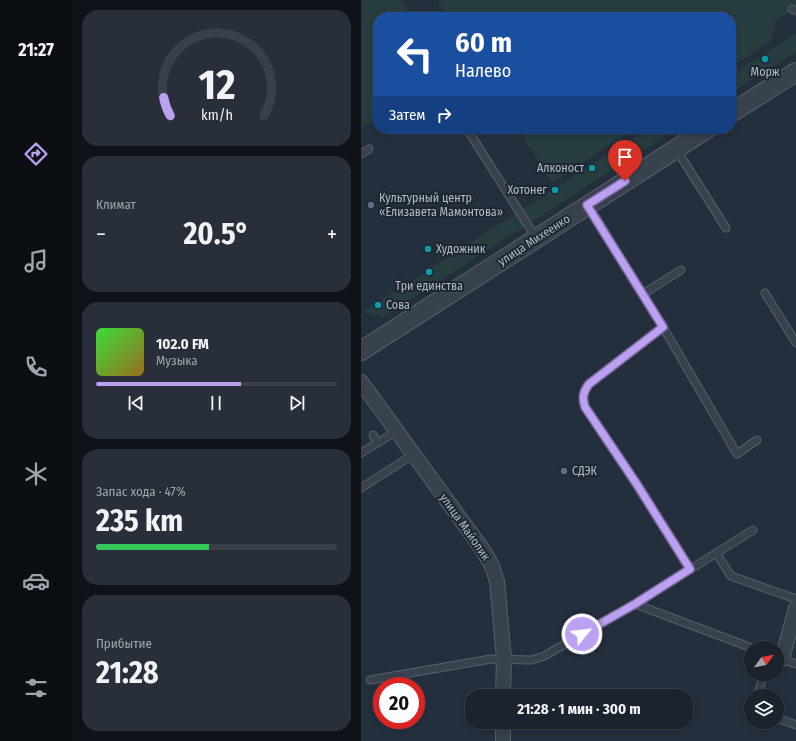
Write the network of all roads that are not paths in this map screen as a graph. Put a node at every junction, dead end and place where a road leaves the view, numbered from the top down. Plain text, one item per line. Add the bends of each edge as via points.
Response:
1 (796, 72) edge
2 (736, 110) edge
3 (470, 134) edge
4 (699, 134) edge
5 (676, 148) junction
6 (369, 149) dead end
7 (361, 154) edge
8 (587, 205) junction
9 (726, 228) dead end
10 (536, 238) junction
11 (681, 270) dead end
12 (765, 293) dead end
13 (643, 294) junction
14 (663, 327) junction
15 (796, 343) edge
16 (361, 351) edge
17 (361, 382) edge
18 (397, 431) junction
19 (373, 435) dead end
20 (757, 440) dead end
21 (378, 443) junction
22 (361, 453) edge
23 (414, 454) junction
24 (361, 488) edge
25 (753, 530) dead end
26 (716, 553) junction
27 (690, 569) junction
28 (796, 599) edge
29 (635, 604) junction
30 (796, 608) edge
31 (784, 643) edge
32 (744, 645) edge
33 (504, 659) junction
34 (784, 660) edge
35 (796, 664) edge
36 (370, 680) dead end
37 (503, 689) edge
38 (784, 721) edge
39 (796, 725) edge
40 (503, 729) edge
41 (503, 741) edge

1 - 2 street
3 - 10 lane
4 - 5 street, улица Михеенко
5 - 8 street, улица Михеенко
5 - 9 lane
6 - 7 lane
8 - 10 street, улица Михеенко
8 - 13 lane
10 - 16 street, улица Михеенко
11 - 13 lane
12 - 15 lane
13 - 14 lane
14 - 20 lane via 737,454
14 - 27 lane via 589,384 584,391 583,399 585,407
17 - 18 street, улица Майолик
18 - 21 lane
18 - 23 street, улица Майолик
19 - 21 lane
21 - 22 lane
23 - 24 lane
23 - 33 street, улица Майолик via 492,566 497,581
25 - 26 lane
26 - 27 lane
26 - 28 lane via 731,576
27 - 29 lane
29 - 32 lane
29 - 33 lane via 544,656 532,660
30 - 31 street
33 - 36 lane via 491,659
33 - 37 street, улица Майолик
34 - 35 lane
38 - 39 lane
40 - 41 street

